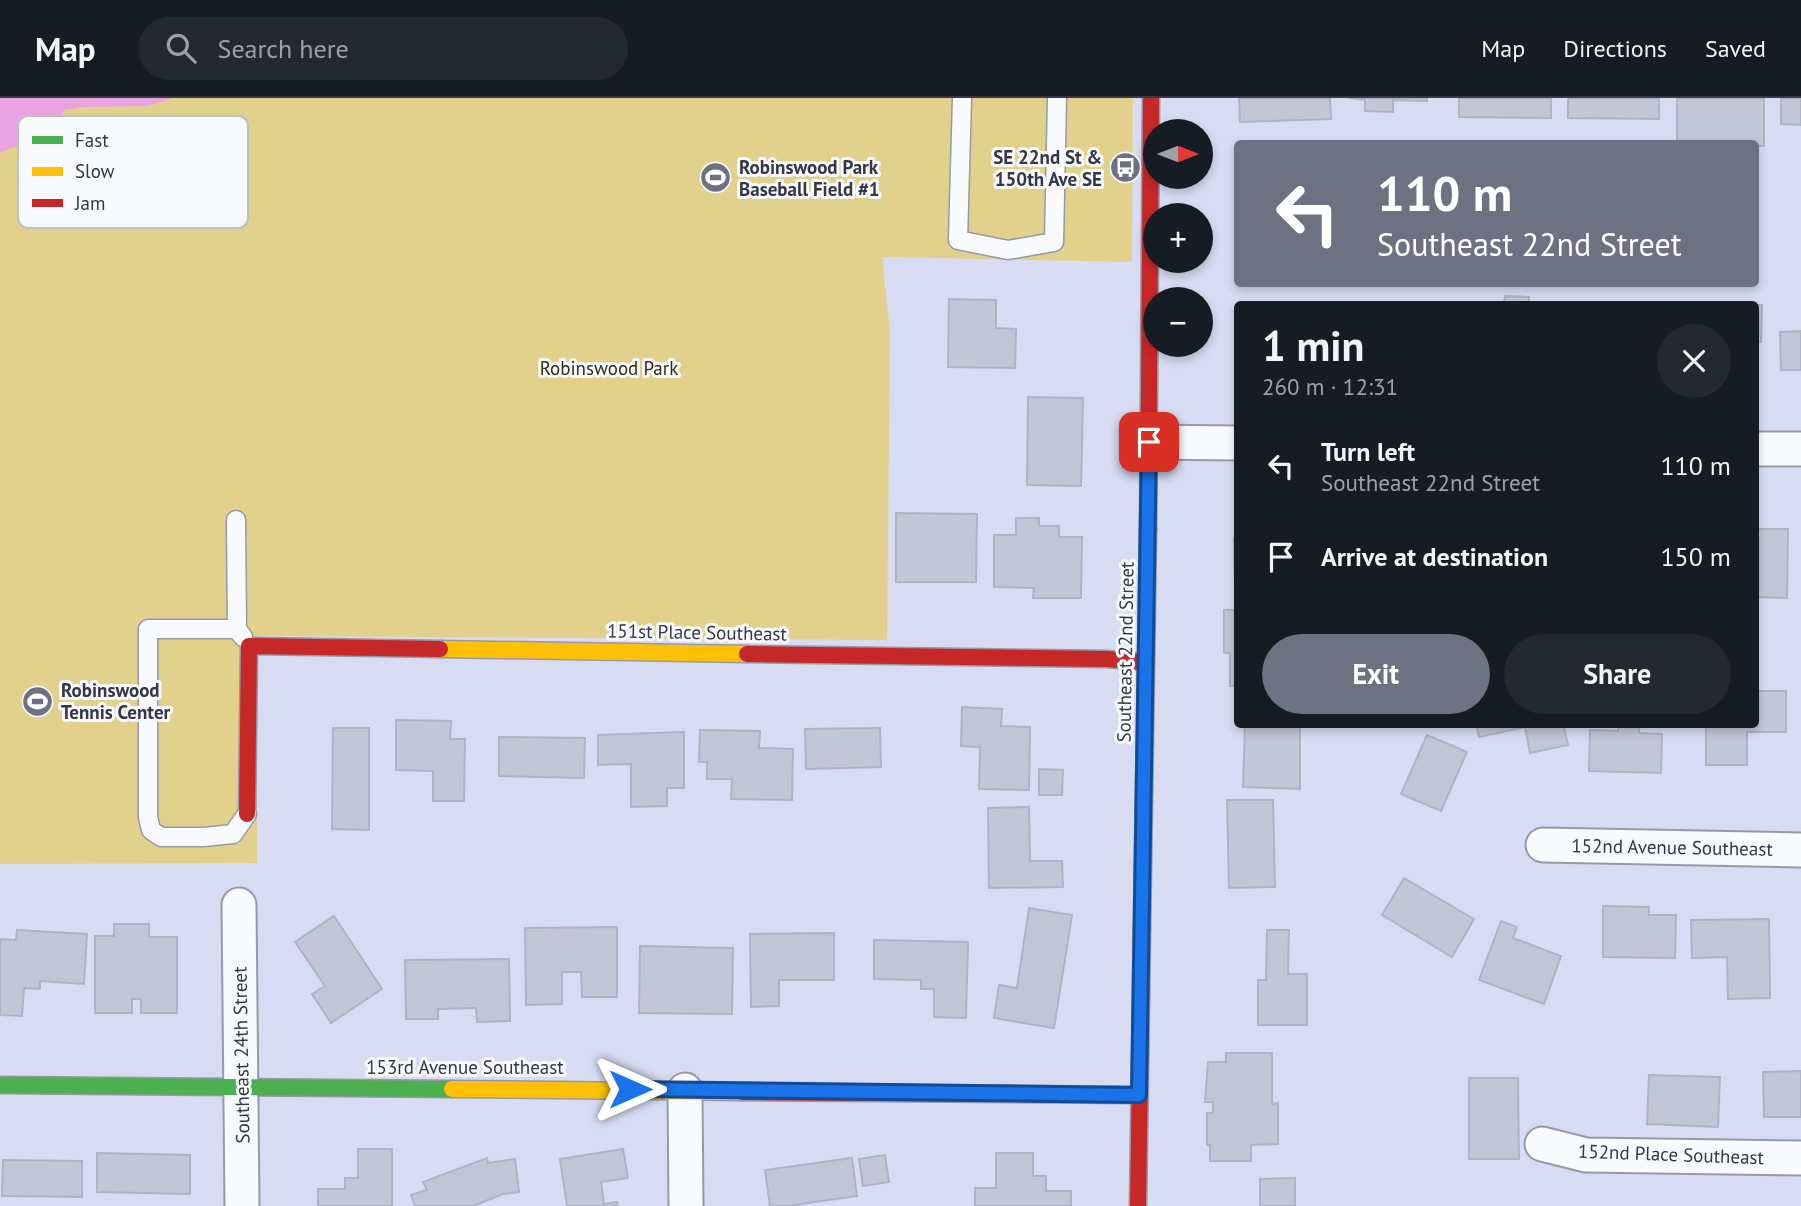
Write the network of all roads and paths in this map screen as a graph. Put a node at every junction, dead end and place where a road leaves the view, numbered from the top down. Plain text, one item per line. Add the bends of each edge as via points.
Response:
1 (962, 98) edge
2 (1057, 98) edge
3 (1151, 98) edge
4 (1149, 442) junction
5 (1234, 443) edge
6 (1759, 449) edge
7 (1801, 449) edge
8 (236, 520) dead end
9 (237, 629) junction
10 (248, 646) junction
11 (1145, 662) junction
12 (247, 814) joint
13 (1543, 845) dead end
14 (1801, 850) edge
15 (239, 905) dead end
16 (0, 1085) edge
17 (242, 1086) junction
18 (685, 1090) junction
19 (1139, 1095) junction
20 (1542, 1144) dead end
21 (1801, 1158) edge
22 (242, 1206) edge
23 (686, 1206) edge
24 (1138, 1206) edge

1 - 2 lane via 958,240 1008,250 1054,242
3 - 4 street, Southeast 22nd Street
4 - 5 street
4 - 11 street, Southeast 22nd Street
6 - 7 street
8 - 9 lane
9 - 10 lane
9 - 12 lane via 148,629 148,817 151,830 161,837 204,837 233,834
10 - 11 street, 151st Place Southeast
10 - 12 street
11 - 19 street, Southeast 22nd Street
13 - 14 street, 152nd Avenue Southeast
15 - 17 street, Southeast 24th Street
16 - 17 street, 153rd Avenue Southeast
17 - 18 street, 153rd Avenue Southeast
17 - 22 street, Southeast 24th Street
18 - 19 street, 153rd Avenue Southeast
18 - 23 street
19 - 24 street, Southeast 22nd Street
20 - 21 street, 152nd Place Southeast via 1586,1155

